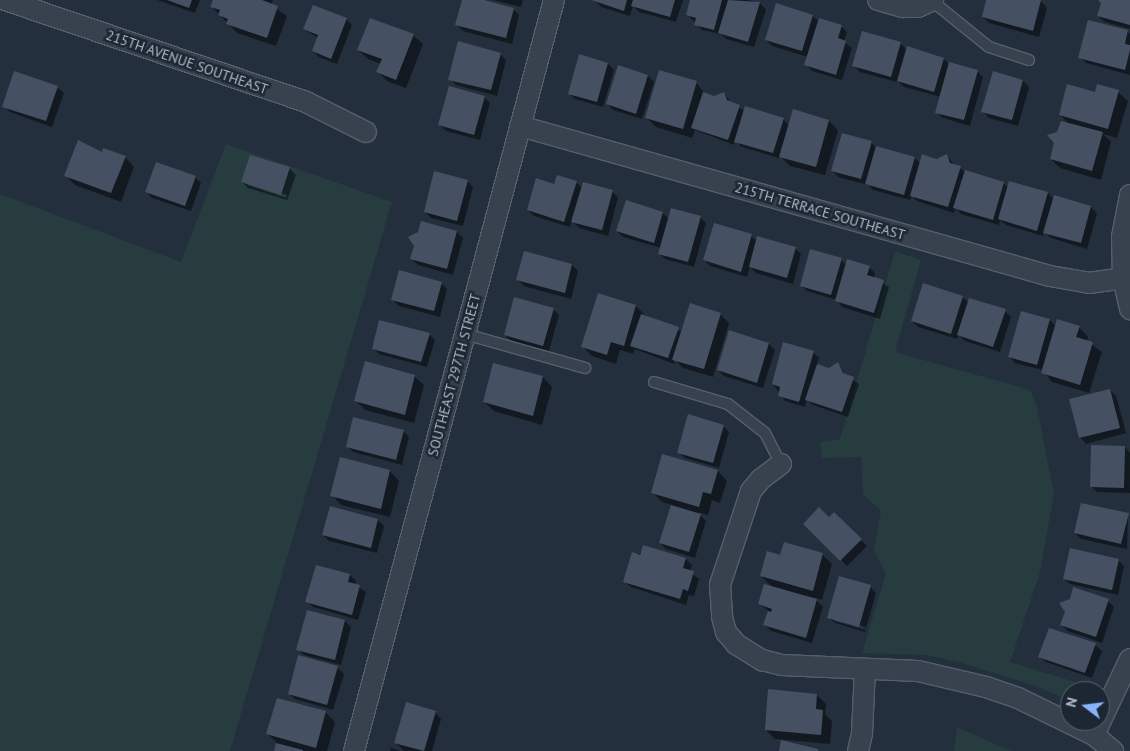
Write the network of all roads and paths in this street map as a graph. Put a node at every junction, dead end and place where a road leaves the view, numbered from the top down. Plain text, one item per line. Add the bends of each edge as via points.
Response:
1 (5, 0) edge
2 (554, 0) edge
3 (878, 0) edge
4 (933, 0) edge
5 (1029, 60) dead end
6 (520, 126) junction
7 (366, 132) dead end
8 (1130, 195) edge
9 (1123, 278) junction
10 (1130, 309) edge
11 (464, 334) junction
12 (585, 368) dead end
13 (654, 382) dead end
14 (781, 464) joint
15 (1130, 660) edge
16 (865, 670) junction
17 (1094, 735) junction
18 (354, 751) edge
19 (858, 751) edge
20 (1113, 751) edge

1 - 7 street, 215TH AVENUE SOUTHEAST via 306,102
2 - 6 street, SOUTHEAST 297TH STREET
3 - 4 street via 903,7 918,7
4 - 5 lane via 989,47
6 - 9 street, 215TH TERRACE SOUTHEAST via 1050,276 1089,283
6 - 11 street, SOUTHEAST 297TH STREET
8 - 9 street via 1122,237
9 - 10 street
11 - 12 lane
11 - 18 street, SOUTHEAST 297TH STREET
13 - 14 lane via 728,404 765,433
14 - 16 street via 761,479 744,505 720,585 726,632 736,644 762,660 782,665
15 - 17 street
16 - 17 street via 918,671 986,687 1018,698
16 - 19 street
17 - 20 street

